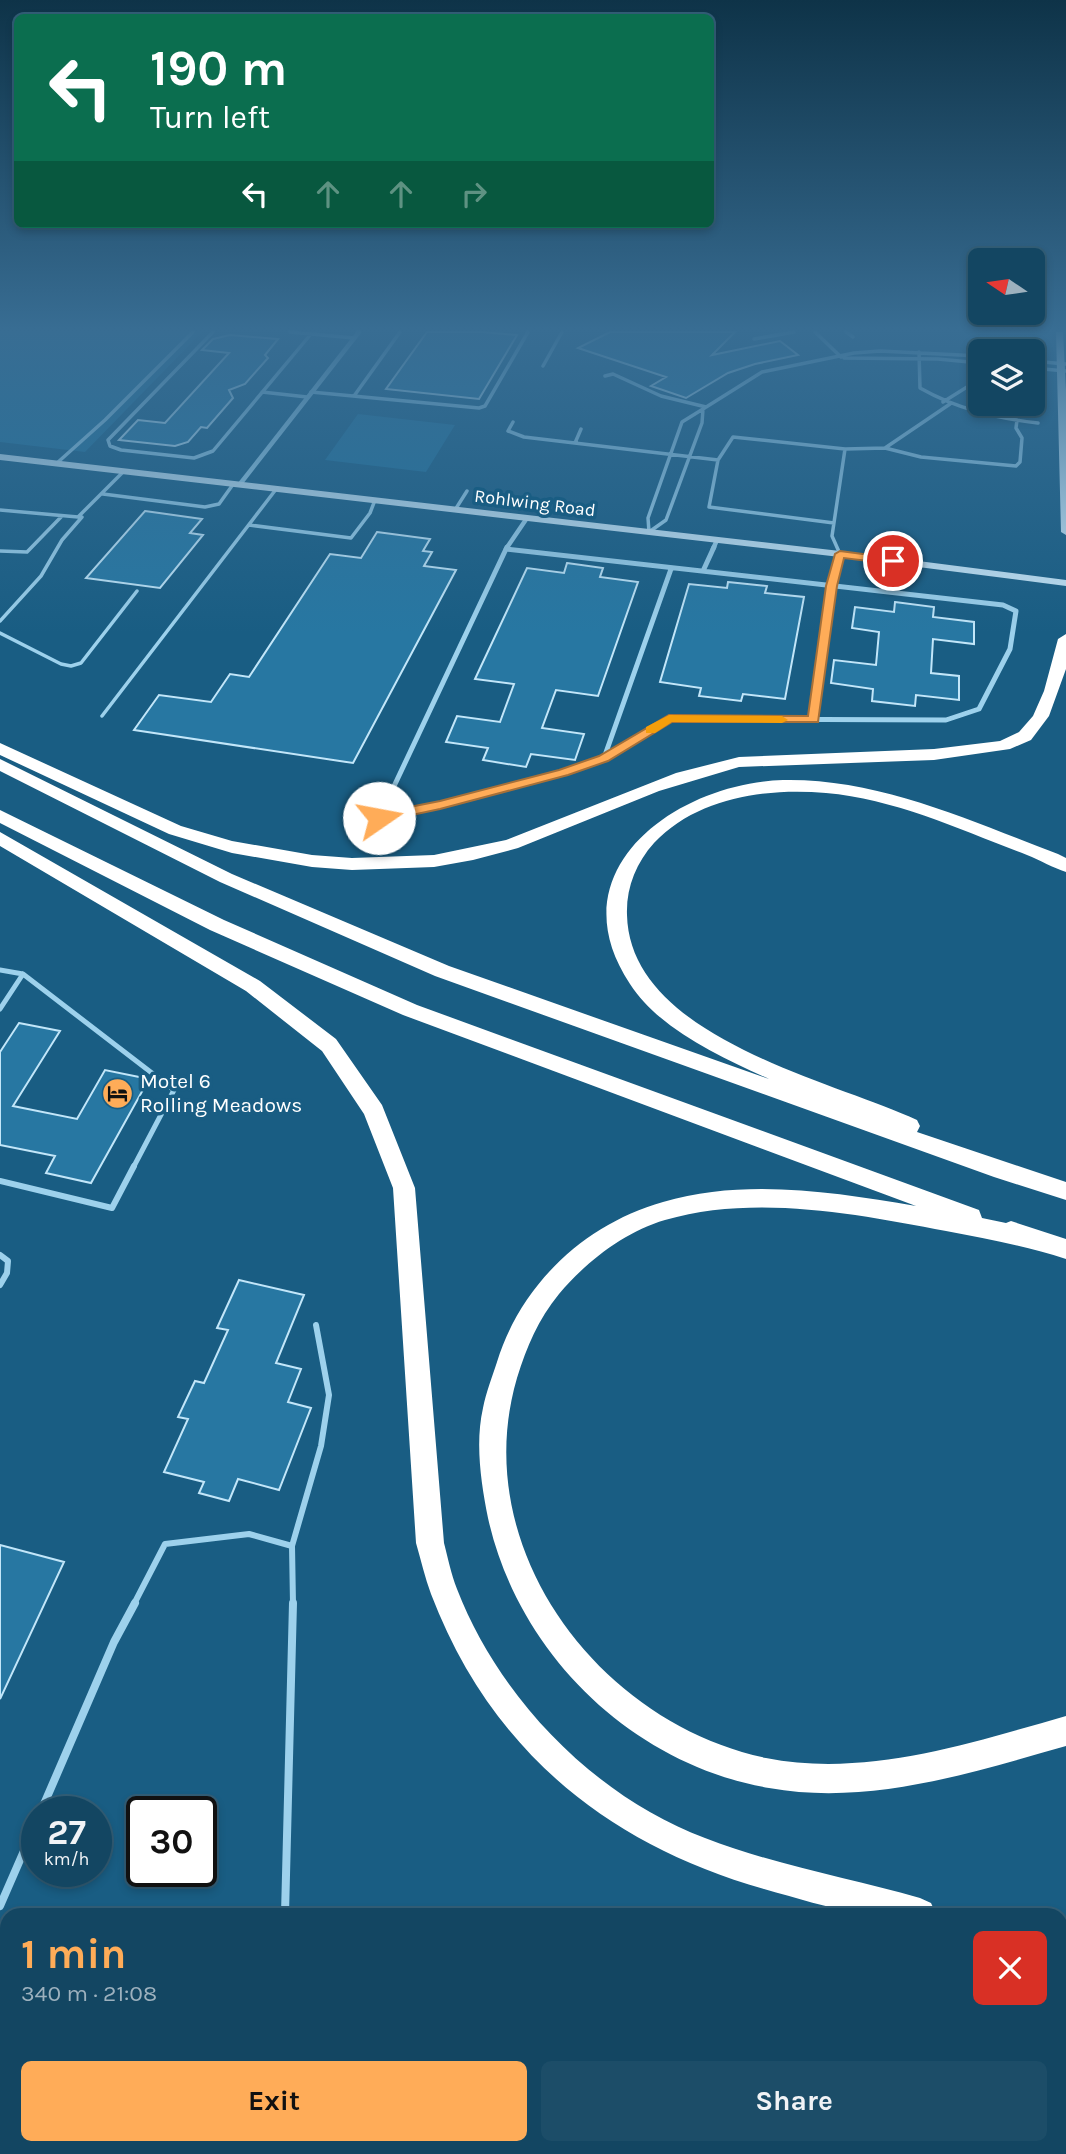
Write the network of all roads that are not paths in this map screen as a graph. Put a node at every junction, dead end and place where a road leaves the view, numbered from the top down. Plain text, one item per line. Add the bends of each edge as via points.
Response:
1 (92, 433) edge
2 (115, 433) edge
3 (228, 433) edge
4 (278, 433) edge
5 (509, 433) edge
6 (579, 433) edge
7 (678, 433) edge
8 (699, 433) edge
9 (908, 433) edge
10 (1019, 433) edge
11 (1065, 433) edge
12 (575, 443) junction
13 (885, 448) junction
14 (845, 449) junction
15 (671, 454) junction
16 (0, 457) edge
17 (690, 457) junction
18 (718, 460) junction
19 (57, 463) junction
20 (124, 471) junction
21 (237, 483) junction
22 (277, 488) junction
23 (467, 491) dead end
24 (103, 494) junction
25 (375, 500) junction
26 (0, 510) edge
27 (455, 510) junction
28 (83, 515) junction
29 (61, 517) junction
30 (527, 518) junction
31 (834, 523) junction
32 (249, 524) junction
33 (1066, 532) edge
34 (649, 533) junction
35 (717, 540) junction
36 (506, 549) junction
37 (0, 551) edge
38 (840, 554) junction
39 (671, 569) junction
40 (703, 571) junction
41 (1066, 583) edge
42 (832, 586) junction
43 (137, 591) dead end
44 (0, 621) edge
45 (0, 633) edge
46 (1066, 639) edge
47 (102, 716) dead end
48 (813, 720) junction
49 (0, 748) edge
50 (604, 758) junction
51 (0, 764) edge
52 (0, 816) edge
53 (0, 838) edge
54 (1066, 866) edge
55 (0, 970) edge
56 (23, 974) junction
57 (0, 1009) edge
58 (1002, 1171) junction
59 (0, 1181) edge
60 (1066, 1191) edge
61 (1023, 1236) junction
62 (1066, 1249) edge
63 (0, 1255) edge
64 (0, 1285) edge
65 (316, 1325) dead end
66 (292, 1546) junction
67 (1066, 1731) edge
68 (47, 1796) edge
69 (21, 1858) edge
70 (0, 1906) edge
71 (285, 1908) edge
72 (897, 1908) edge

1 - 19 lane
2 - 3 lane via 108,440 110,446 121,450 194,458 213,451
4 - 21 street
5 - 12 lane
6 - 12 lane
7 - 15 lane
8 - 17 lane
9 - 13 lane
10 - 13 lane via 1022,438 1016,466 921,457
11 - 33 main road
12 - 15 lane
13 - 14 lane
14 - 18 lane via 733,437
14 - 31 lane
15 - 17 lane
15 - 34 lane via 648,518
16 - 19 main road, Rohlwing Road
17 - 18 lane
17 - 34 lane via 666,520
18 - 31 lane via 709,507
19 - 20 main road, Rohlwing Road
20 - 21 main road, Rohlwing Road
20 - 24 lane
21 - 22 main road, Rohlwing Road
21 - 24 lane via 219,504 205,507
22 - 25 main road, Rohlwing Road
22 - 32 lane
23 - 27 lane
24 - 28 lane
25 - 27 main road, Rohlwing Road
25 - 32 lane via 351,538
26 - 29 lane
27 - 30 main road, Rohlwing Road
28 - 29 lane
28 - 44 lane via 41,576
29 - 37 lane via 27,552
30 - 34 main road, Rohlwing Road
30 - 36 street
31 - 38 lane via 832,536
32 - 47 lane
34 - 35 main road, Rohlwing Road
35 - 38 main road, Rohlwing Road
35 - 40 street
36 - 39 street
36 - 50 street via 379,818 528,783
38 - 41 main road, Rohlwing Road
38 - 42 street
39 - 40 street
39 - 50 street
40 - 42 street
42 - 48 street
42 - 48 street via 1003,605 1016,611 1016,624 1007,658 979,709 946,720
43 - 45 lane via 81,663 61,664
46 - 49 highway via 1042,717 1024,737 972,751 722,765 516,843 434,861 317,860 213,841 190,835
48 - 50 street via 669,719
51 - 58 highway via 226,878 442,971
52 - 61 highway via 217,925 410,1010
53 - 72 highway via 253,986 329,1045 374,1111 404,1188 430,1543 444,1592 502,1699 544,1748 635,1821 698,1851 765,1874
54 - 58 highway via 881,797 830,787 790,786 725,796 679,814 644,843 622,881 617,919 631,969 672,1014 711,1041 796,1082 883,1113
55 - 56 lane
56 - 57 lane
56 - 59 lane via 174,1090 111,1208
58 - 60 highway
61 - 62 highway
61 - 67 highway via 877,1210 751,1199 667,1210 628,1226 570,1265 523,1324 495,1403 492,1481 505,1544 538,1615 597,1686 678,1744 725,1763 764,1772 852,1780 951,1762
63 - 64 lane via 8,1261
65 - 66 lane via 330,1395 321,1446
66 - 68 lane via 249,1534 165,1544 114,1642
66 - 71 lane
69 - 70 lane

